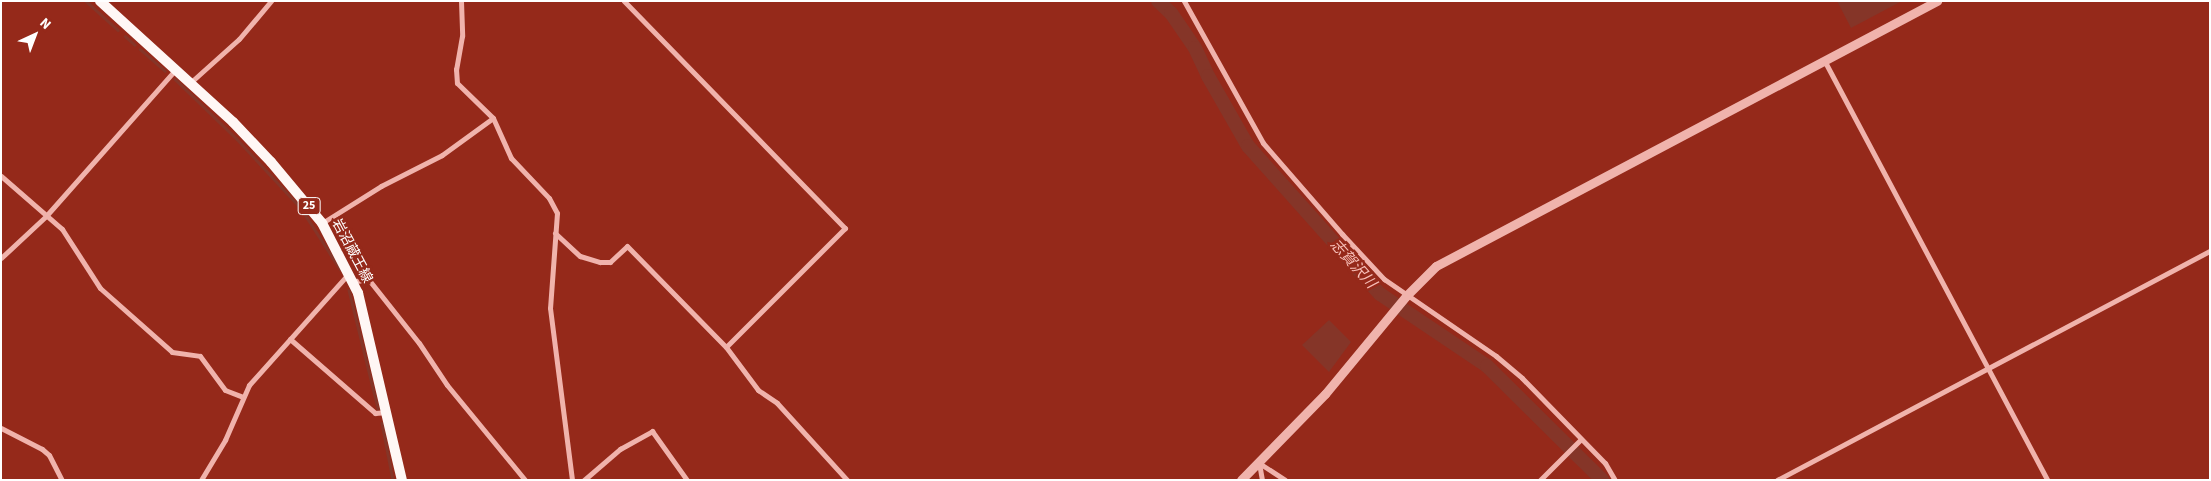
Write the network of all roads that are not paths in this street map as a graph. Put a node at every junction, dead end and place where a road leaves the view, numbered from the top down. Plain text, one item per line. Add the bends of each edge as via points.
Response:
1 (100, 1) edge
2 (271, 1) edge
3 (461, 1) edge
4 (624, 1) edge
5 (1184, 1) edge
6 (1937, 1) edge
7 (1824, 60) junction
8 (176, 69) junction
9 (191, 82) junction
10 (493, 118) junction
11 (1, 176) edge
12 (46, 216) junction
13 (322, 223) junction
14 (555, 233) junction
15 (2210, 251) edge
16 (1, 258) edge
17 (352, 277) junction
18 (1404, 297) junction
19 (290, 338) junction
20 (726, 347) junction
21 (1986, 368) junction
22 (243, 397) junction
23 (387, 412) junction
24 (1, 428) edge
25 (1580, 440) junction
26 (1258, 463) junction
27 (1542, 479) edge
28 (62, 480) edge
29 (201, 480) edge
30 (402, 480) edge
31 (525, 480) edge
32 (572, 480) edge
33 (584, 480) edge
34 (687, 480) edge
35 (847, 480) edge
36 (1241, 480) edge
37 (1262, 480) edge
38 (1285, 480) edge
39 (1615, 480) edge
40 (1777, 480) edge
41 (2047, 480) edge

1 - 8 main road, 岩沼蔵王線 / 25
2 - 9 street via 239,39
3 - 10 street via 462,36 455,76 462,90
4 - 20 street via 845,228
5 - 18 street via 1264,144 1384,280
6 - 7 street
7 - 18 street via 1446,260 1426,274
7 - 21 street
8 - 9 main road, 岩沼蔵王線 / 25
8 - 12 street
9 - 13 main road, 岩沼蔵王線 / 25 via 272,162
10 - 13 street via 442,155 381,186
10 - 14 street via 512,158 555,205
11 - 12 street
12 - 16 street
12 - 22 street via 62,229 100,288 172,352 200,356 225,390
13 - 17 main road, 岩沼蔵王線 / 25
14 - 20 street via 580,256 600,262 610,262 627,246
14 - 32 street via 550,308
15 - 21 street
17 - 19 street
17 - 23 main road, 岩沼蔵王線 / 25 via 365,316
17 - 31 street via 369,280 419,343 447,385
18 - 25 street via 1496,356 1522,378
18 - 26 street via 1325,394
19 - 22 street via 249,385
19 - 23 street via 375,412
20 - 35 street via 758,390 777,403
21 - 40 street
21 - 41 street
22 - 29 street via 225,440
23 - 30 main road, 岩沼蔵王線 / 25
24 - 28 street via 42,449 49,455
25 - 27 street
25 - 39 street via 1605,463
26 - 36 street
26 - 37 street
26 - 38 street
33 - 34 street via 620,449 652,431

